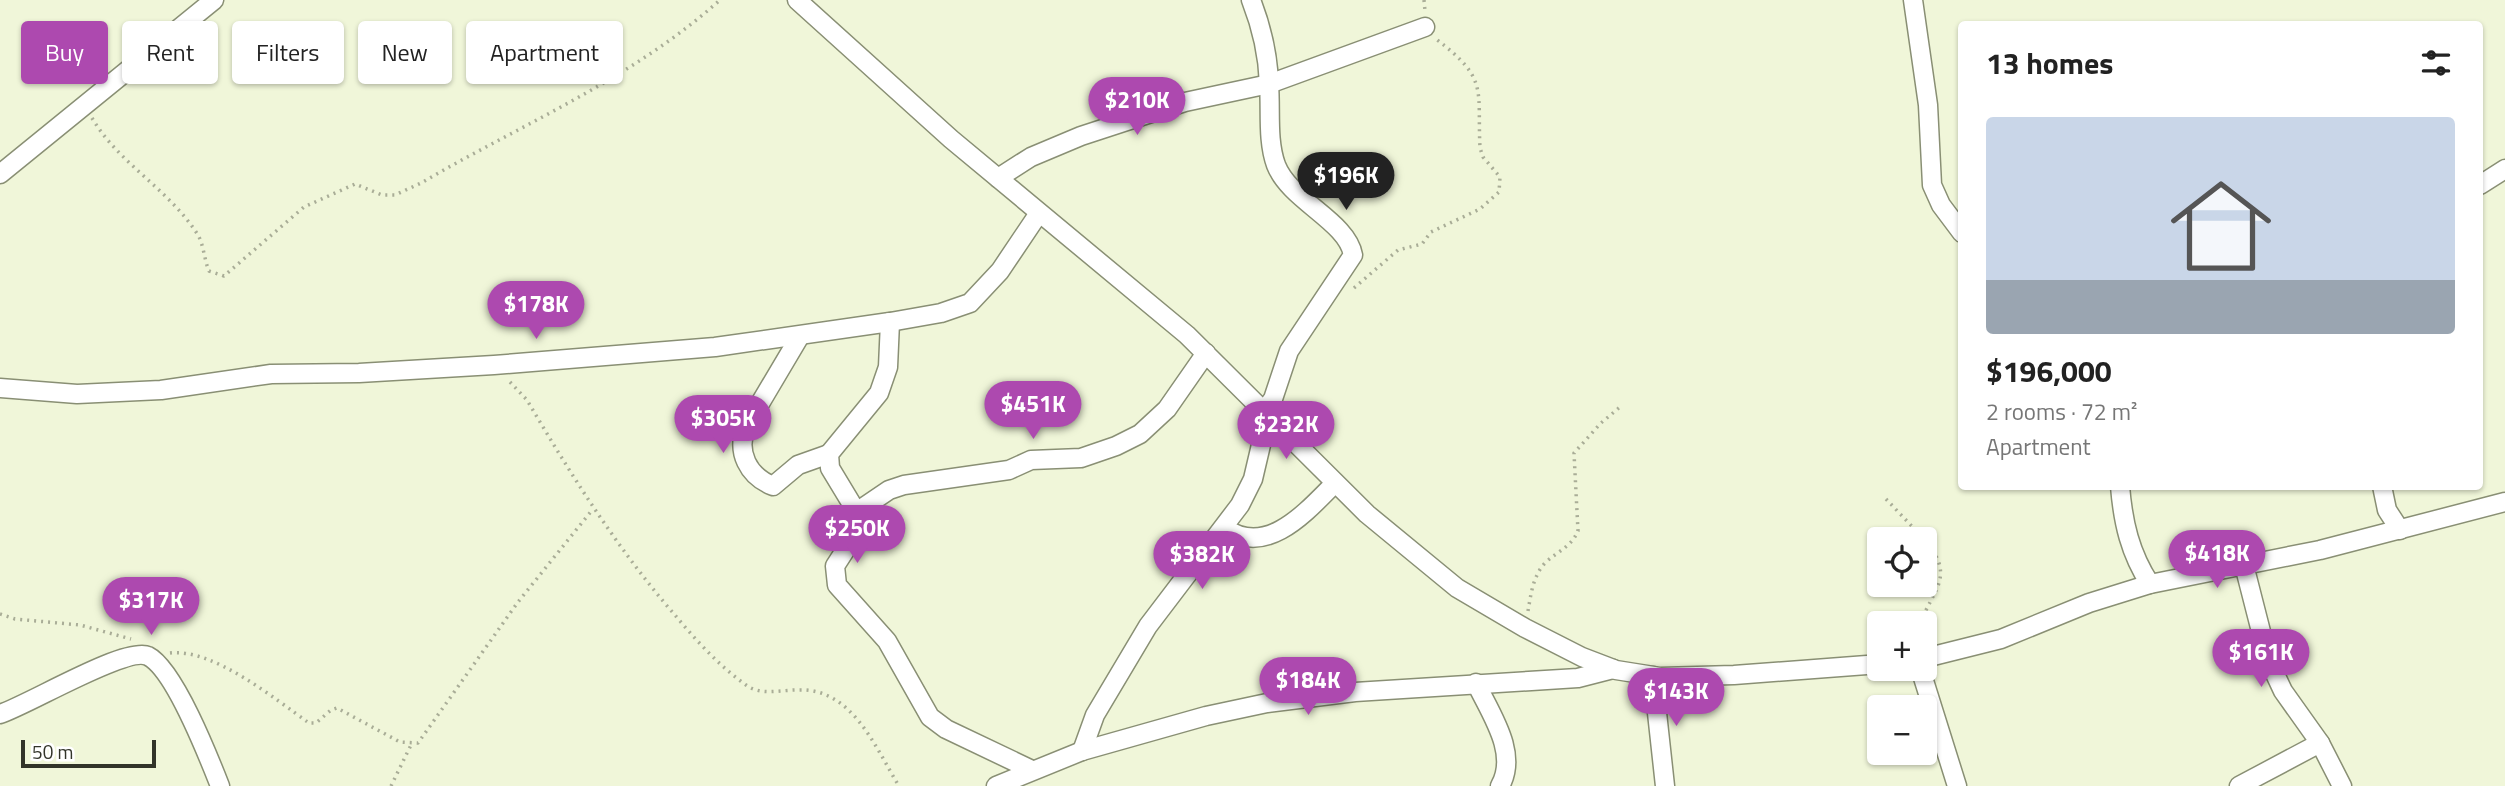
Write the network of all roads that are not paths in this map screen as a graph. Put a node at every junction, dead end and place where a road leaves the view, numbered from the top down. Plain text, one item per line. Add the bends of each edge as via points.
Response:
1 (214, 0) edge
2 (797, 0) edge
3 (1251, 0) edge
4 (1913, 0) edge
5 (1425, 27) road end
6 (1269, 84) junction
7 (2505, 169) edge
8 (0, 174) edge
9 (998, 178) junction
10 (2483, 183) edge
11 (1039, 213) junction
12 (1958, 228) edge
13 (890, 322) junction
14 (800, 336) junction
15 (1206, 353) junction
16 (0, 388) edge
17 (1266, 413) junction
18 (829, 454) junction
19 (1335, 483) junction
20 (2121, 490) edge
21 (2383, 490) edge
22 (2505, 502) edge
23 (858, 511) junction
24 (1225, 528) junction
25 (2400, 530) junction
26 (2244, 565) junction
27 (2150, 584) junction
28 (1937, 655) edge
29 (1867, 665) edge
30 (1613, 669) junction
31 (1653, 676) junction
32 (1924, 681) edge
33 (1476, 683) junction
34 (0, 714) edge
35 (2320, 743) junction
36 (1082, 751) junction
37 (1032, 770) junction
38 (220, 786) edge
39 (996, 786) edge
40 (1500, 786) edge
41 (1665, 786) edge
42 (1957, 786) edge
43 (2239, 786) edge
44 (2342, 786) edge

1 - 8 street
2 - 9 street
3 - 6 street via 1264,35
4 - 12 street via 1928,105 1932,185
5 - 6 street
6 - 9 street via 1185,102 1081,136 1031,157
6 - 17 street via 1271,147 1277,166 1286,184 1351,246 1353,255 1289,351
7 - 10 street
9 - 11 street
11 - 13 street via 1000,271 970,303
11 - 15 street
13 - 14 street
13 - 18 street via 888,367 879,393
14 - 16 street via 494,365 271,374 161,390 77,394
14 - 18 street via 746,427 742,456 773,486 806,461
15 - 17 street
15 - 23 street via 1167,409 1140,434 1116,446 1081,458 1031,460 1009,470 904,485
17 - 19 street
17 - 24 street via 1253,479
18 - 23 street via 830,468
19 - 24 street via 1306,512 1262,538 1242,537
19 - 30 street via 1457,588 1525,628
20 - 27 street via 2129,542
21 - 25 street via 2387,510
22 - 25 street
23 - 37 street via 855,535 835,566 836,585 887,640 930,717
24 - 36 street via 1144,632 1094,715
25 - 26 street
26 - 27 street
26 - 35 street via 2268,659 2283,691
27 - 28 street via 2001,639
29 - 31 street
30 - 31 street
30 - 33 street via 1578,678
31 - 41 street
32 - 42 street
33 - 36 street via 1268,703
33 - 40 street via 1506,749
34 - 38 street via 106,664 137,655 143,648 169,679
35 - 43 street
35 - 44 street
36 - 37 street
37 - 39 street

